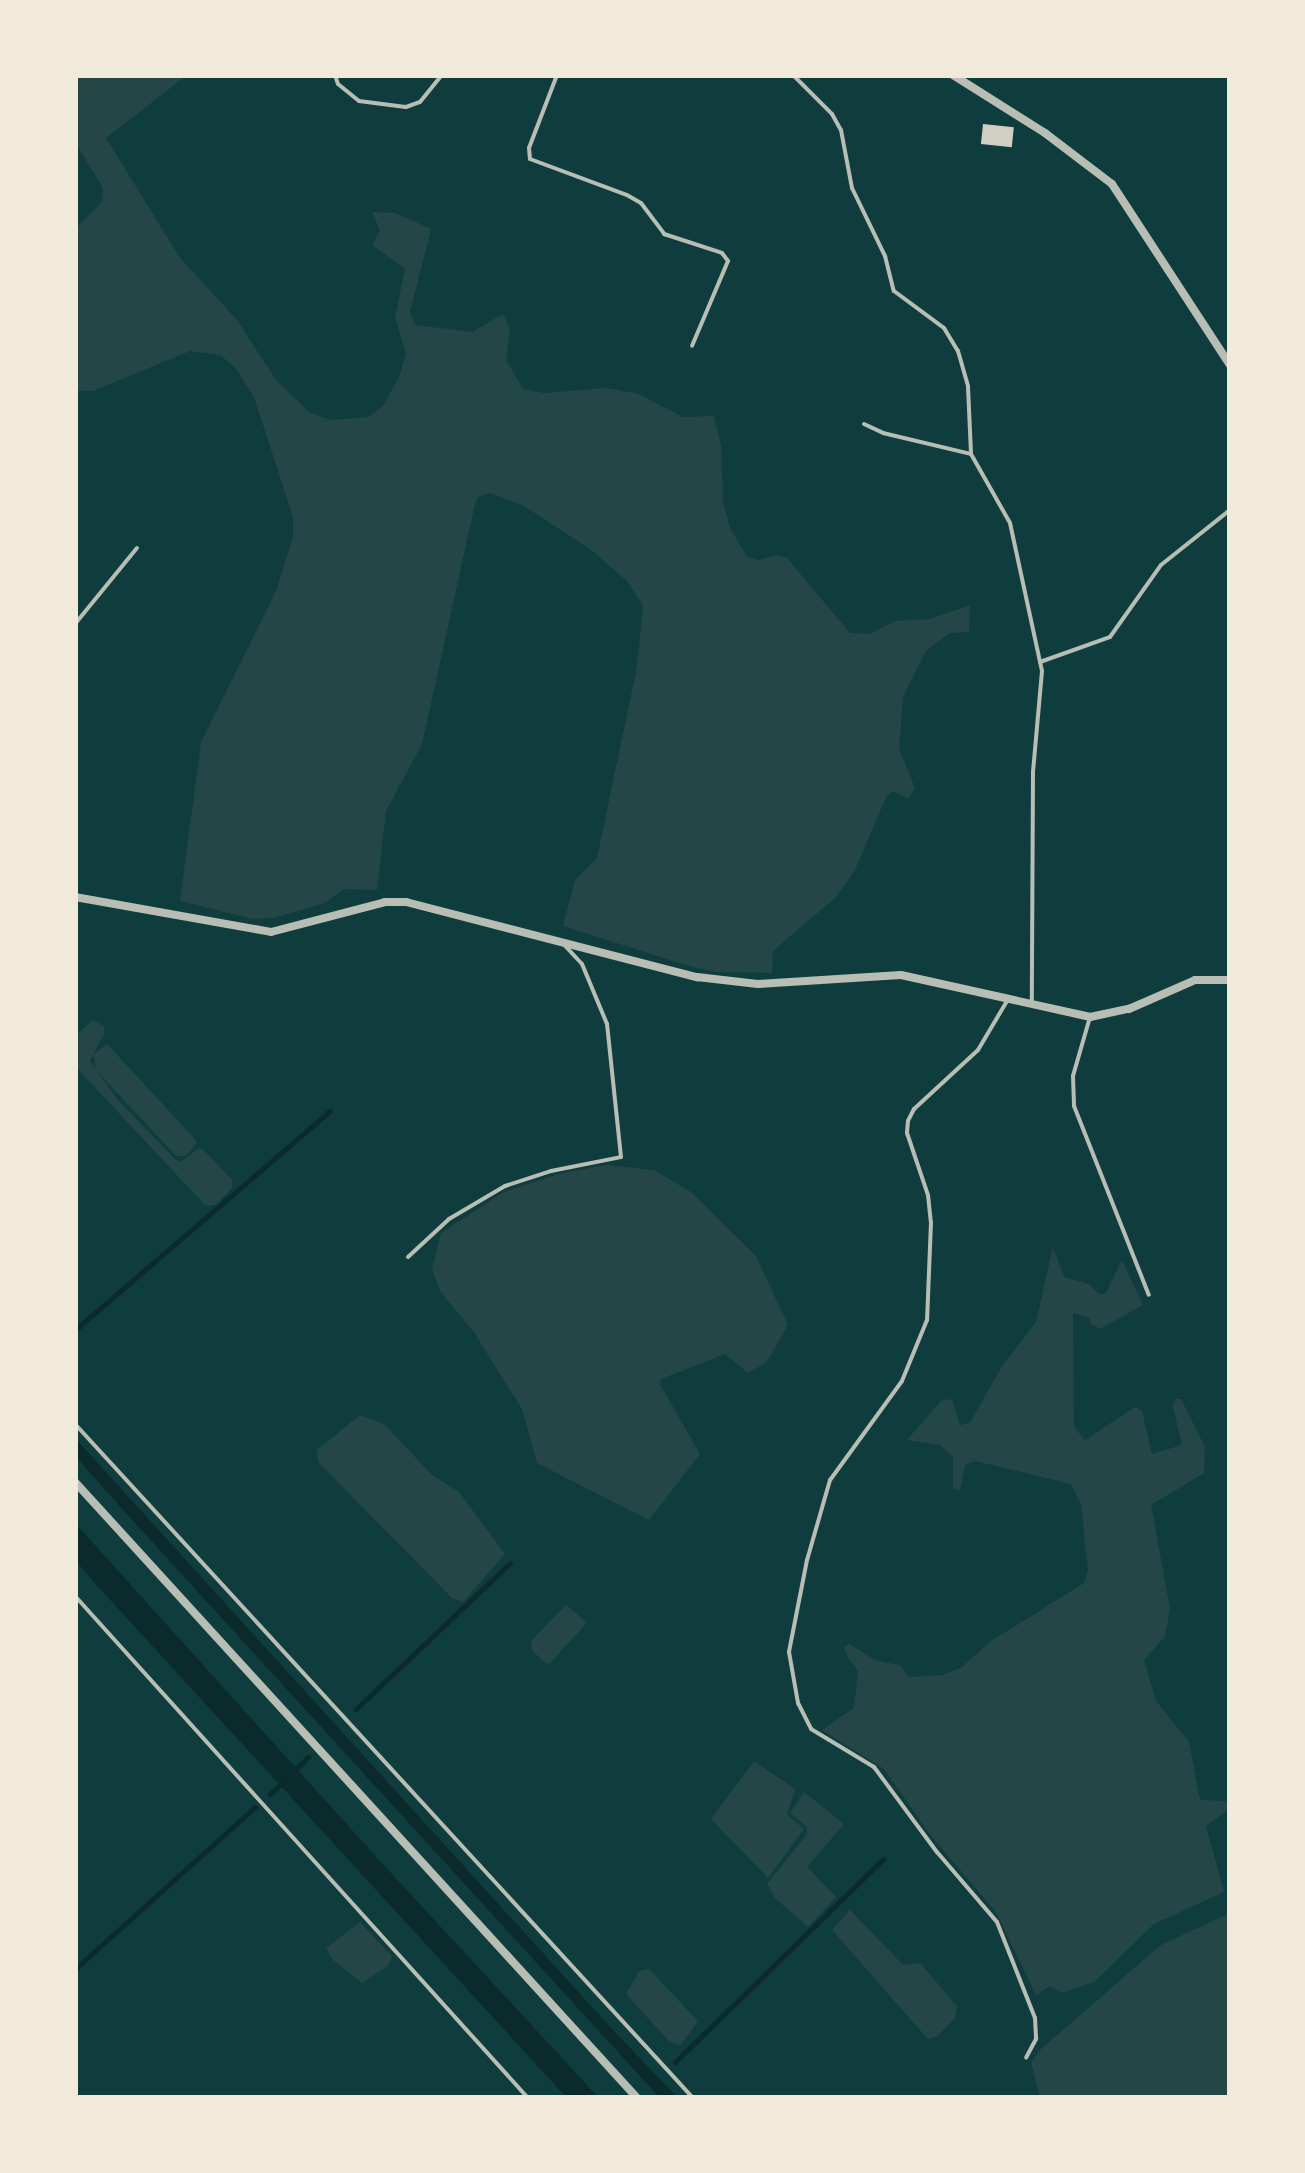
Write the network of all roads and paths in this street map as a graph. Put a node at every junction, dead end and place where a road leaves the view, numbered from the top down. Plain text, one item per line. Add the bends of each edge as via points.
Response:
1 (335, 75) edge
2 (442, 75) edge
3 (557, 75) edge
4 (793, 75) edge
5 (953, 75) edge
6 (692, 346) dead end
7 (1230, 365) edge
8 (864, 424) dead end
9 (972, 454) junction
10 (1230, 510) edge
11 (137, 548) dead end
12 (75, 624) edge
13 (1040, 662) junction
14 (75, 897) edge
15 (557, 938) junction
16 (1230, 980) edge
17 (1009, 997) junction
18 (1032, 1002) junction
19 (1090, 1017) junction
20 (408, 1257) dead end
21 (1149, 1295) dead end
22 (75, 1424) edge
23 (75, 1482) edge
24 (75, 1596) edge
25 (1026, 2058) dead end
26 (528, 2098) edge
27 (637, 2098) edge
28 (693, 2098) edge

1 - 2 lane via 359,101 406,107 420,102
3 - 6 lane via 530,159 627,194 664,234 722,253 728,261
4 - 9 lane via 842,130 852,188 886,256 894,291 944,328 958,351 968,387
5 - 7 street via 1045,132 1112,184
8 - 9 lane
9 - 13 lane via 1010,523
10 - 13 lane via 1161,565 1110,637
11 - 12 lane
13 - 18 lane
14 - 15 street via 272,932 406,902
15 - 17 street via 736,983 901,976
15 - 20 lane via 582,964 607,1024 621,1157 505,1186 450,1220
16 - 19 street via 1195,980 1129,1010
17 - 18 street
17 - 25 lane via 978,1050 908,1121 931,1222 927,1320 902,1382 830,1480 790,1652 798,1703 812,1728 874,1767 997,1922 1035,2018 1036,2039
18 - 19 street
19 - 21 lane via 1072,1076 1074,1106
22 - 28 lane
23 - 27 street
24 - 26 lane

